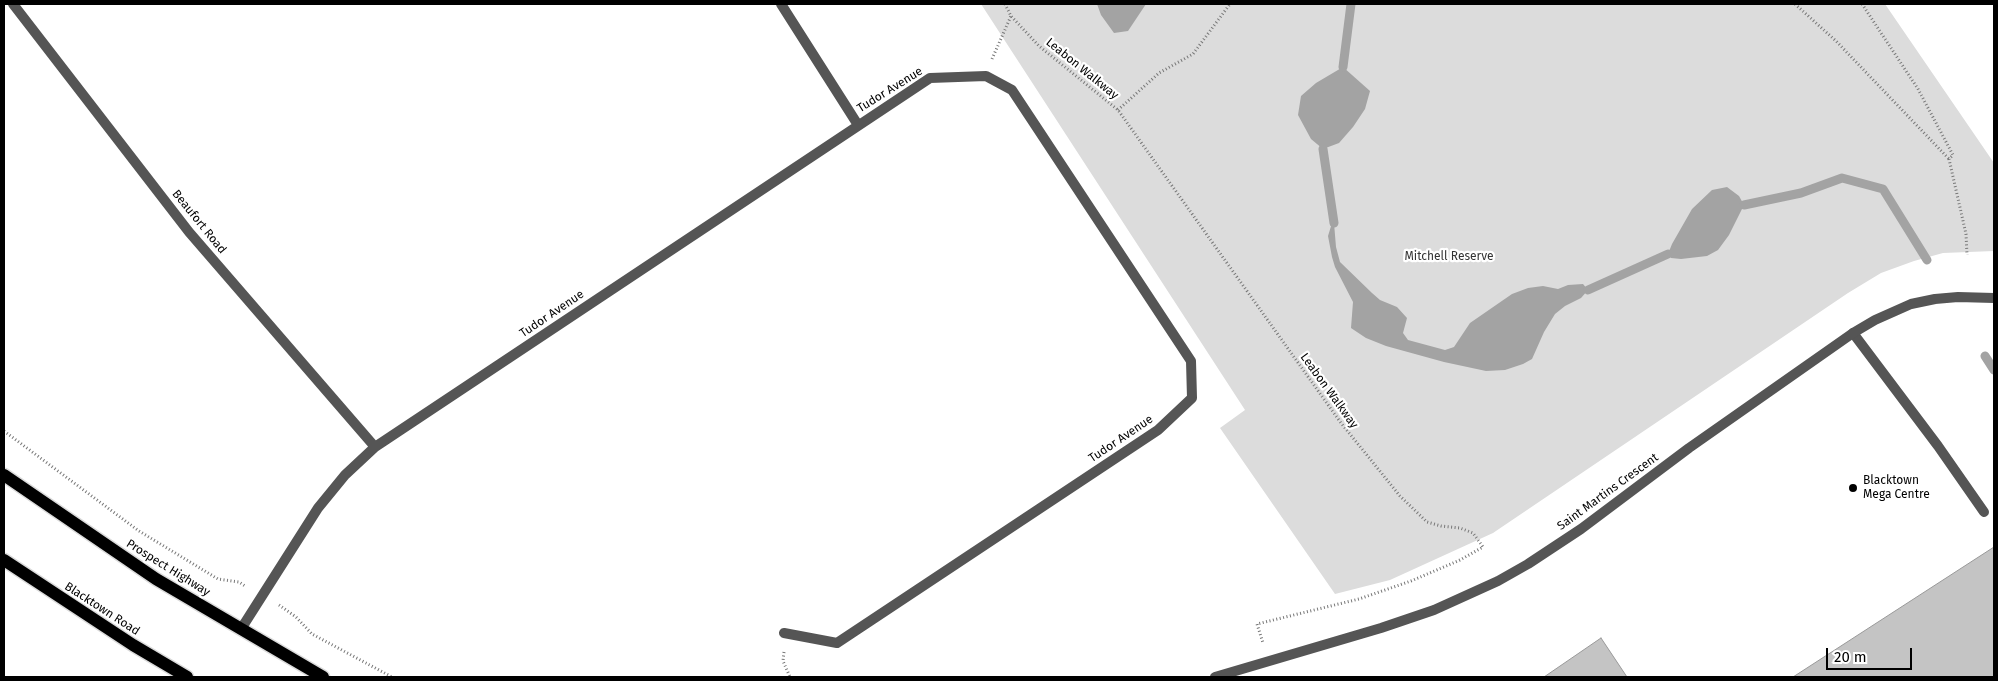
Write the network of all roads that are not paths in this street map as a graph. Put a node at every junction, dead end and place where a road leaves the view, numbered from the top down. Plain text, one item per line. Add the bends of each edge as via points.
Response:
1 (14, 4) edge
2 (780, 4) edge
3 (858, 125) junction
4 (1994, 298) edge
5 (1853, 333) junction
6 (375, 447) junction
7 (4, 475) edge
8 (1984, 512) dead end
9 (4, 560) edge
10 (241, 629) junction
11 (784, 633) dead end
12 (187, 677) edge
13 (323, 677) edge
14 (1216, 677) edge

1 - 6 street, Beaufort Road via 189,232
2 - 3 street
3 - 6 street, Tudor Avenue
3 - 11 street, Tudor Avenue via 930,78 986,76 1012,90 1192,361 1192,398 1158,430 837,643
4 - 5 street, Saint Martins Crescent via 1958,297 1911,304
5 - 8 street
5 - 14 street, Saint Martins Crescent via 1581,529 1506,577 1425,613
6 - 10 street, Tudor Avenue via 345,475 318,508
7 - 10 main road, Prospect Highway via 156,579
9 - 12 main road, Blacktown Road
10 - 13 main road, Prospect Highway

